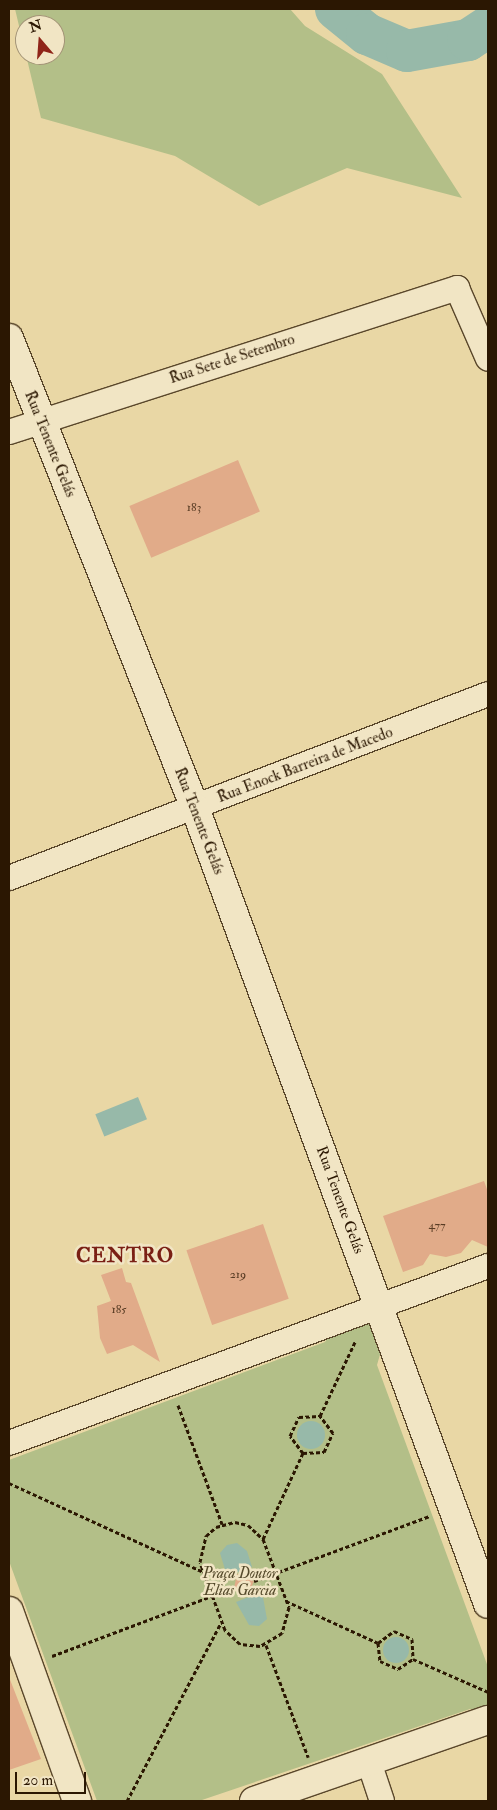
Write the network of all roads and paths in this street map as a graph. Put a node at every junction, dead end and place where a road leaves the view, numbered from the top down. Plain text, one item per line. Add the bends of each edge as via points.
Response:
1 (9, 338) edge
2 (488, 359) edge
3 (42, 420) junction
4 (9, 432) edge
5 (488, 694) edge
6 (195, 808) junction
7 (9, 878) edge
8 (488, 1266) edge
9 (379, 1307) junction
10 (170, 1384) junction
11 (320, 1416) junction
12 (9, 1443) edge
13 (303, 1454) junction
14 (9, 1483) edge
15 (453, 1508) junction
16 (222, 1524) junction
17 (263, 1538) junction
18 (203, 1572) junction
19 (276, 1573) junction
20 (254, 1581) dead end
21 (212, 1596) junction
22 (286, 1601) junction
23 (488, 1604) edge
24 (9, 1611) edge
25 (222, 1622) junction
26 (378, 1643) junction
27 (266, 1645) junction
28 (413, 1658) junction
29 (28, 1664) junction
30 (488, 1692) edge
31 (488, 1720) edge
32 (369, 1762) junction
33 (316, 1780) junction
34 (77, 1801) edge
35 (127, 1801) edge
36 (255, 1801) edge
37 (382, 1801) edge

1 - 3 street, Rua Tenente Gelás
2 - 3 street, Rua Sete de Setembro via 457,288
3 - 4 street, Rua Sete de Setembro
3 - 6 street, Rua Tenente Gelás
5 - 6 street, Rua Enock Barreira de Macedo
6 - 7 street, Rua Enock Barreira de Macedo
6 - 9 street, Rua Tenente Gelás
8 - 9 street
9 - 10 street
9 - 11 path via 354,1343
9 - 15 street
10 - 12 street
10 - 16 path
11 - 13 path via 333,1433 324,1452
11 - 13 path via 299,1417 290,1436
13 - 17 path
14 - 18 path
15 - 19 path
15 - 23 street
16 - 17 path via 248,1525
16 - 18 path via 203,1542 200,1555
17 - 19 path
18 - 21 path
19 - 20 path
19 - 22 path
21 - 25 path
21 - 29 path
22 - 26 path
22 - 27 path via 286,1627
24 - 29 street
25 - 27 path via 230,1636 240,1644
25 - 35 path
26 - 28 path via 380,1662 398,1669
26 - 28 path via 394,1631 412,1639
27 - 33 path
28 - 30 path
29 - 34 street
31 - 32 street
32 - 33 street
32 - 37 street
33 - 36 street

